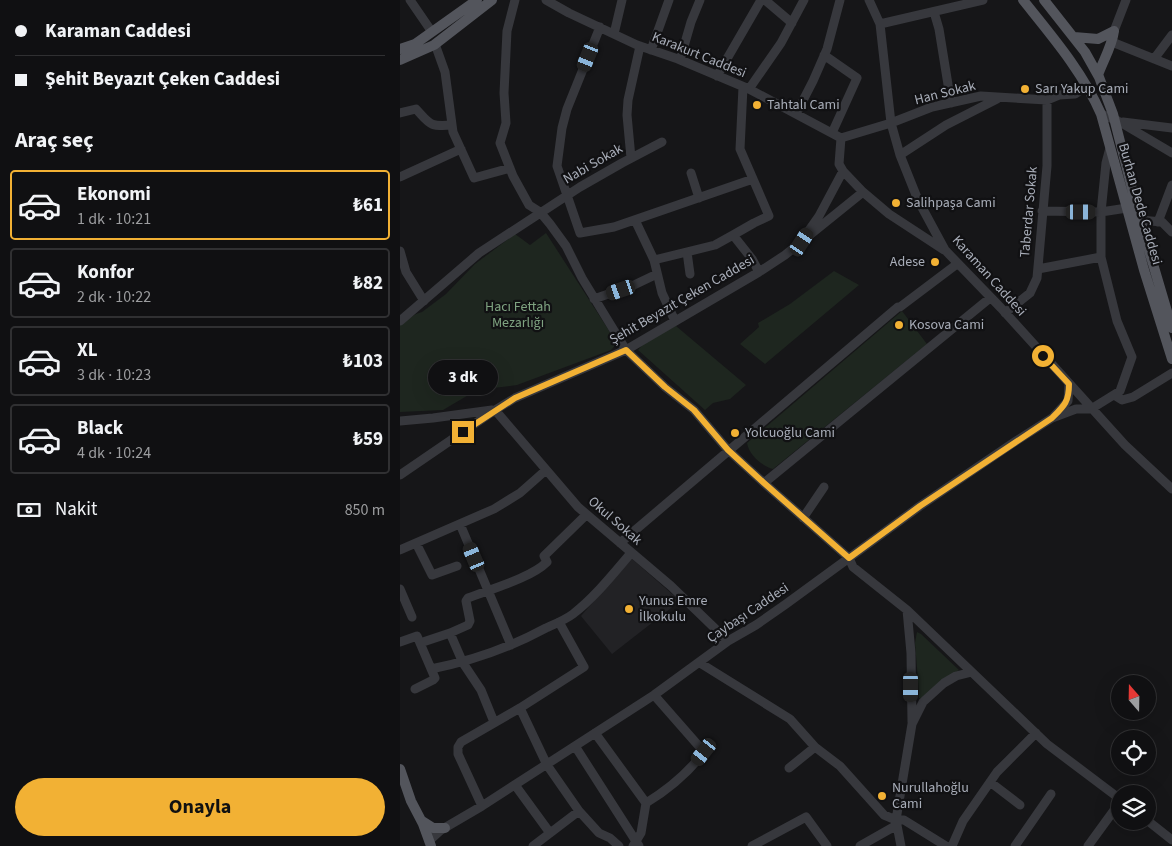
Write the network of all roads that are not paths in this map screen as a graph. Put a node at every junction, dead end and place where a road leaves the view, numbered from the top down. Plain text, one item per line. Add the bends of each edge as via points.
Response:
1 (410, 0) edge
2 (477, 0) edge
3 (492, 0) edge
4 (515, 0) edge
5 (546, 0) edge
6 (622, 0) edge
7 (669, 0) edge
8 (700, 0) edge
9 (761, 0) edge
10 (765, 0) edge
11 (804, 0) edge
12 (840, 0) edge
13 (869, 0) edge
14 (984, 0) edge
15 (1023, 0) edge
16 (1044, 0) edge
17 (1126, 0) edge
18 (934, 12) junction
19 (792, 23) junction
20 (880, 24) junction
21 (600, 28) junction
22 (432, 32) junction
23 (614, 34) junction
24 (1172, 35) edge
25 (1074, 36) junction
26 (1113, 36) junction
27 (435, 44) junction
28 (640, 46) junction
29 (400, 49) edge
30 (650, 50) junction
31 (824, 55) junction
32 (1154, 59) junction
33 (400, 60) edge
34 (680, 60) junction
35 (1172, 66) edge
36 (717, 76) junction
37 (1098, 76) junction
38 (1087, 86) junction
39 (746, 88) junction
40 (998, 98) junction
41 (1047, 100) junction
42 (950, 103) junction
43 (400, 112) edge
44 (796, 114) junction
45 (1101, 114) junction
46 (1116, 120) junction
47 (892, 123) junction
48 (452, 125) junction
49 (1172, 128) edge
50 (832, 133) junction
51 (841, 138) junction
52 (662, 142) dead end
53 (1110, 148) junction
54 (461, 149) junction
55 (1172, 153) edge
56 (900, 155) junction
57 (631, 158) junction
58 (510, 168) junction
59 (843, 171) junction
60 (692, 173) dead end
61 (400, 178) edge
62 (753, 179) junction
63 (1172, 185) edge
64 (863, 192) junction
65 (568, 195) junction
66 (699, 198) junction
67 (1127, 208) junction
68 (1042, 211) junction
69 (540, 212) junction
70 (1101, 212) junction
71 (635, 220) junction
72 (1140, 220) junction
73 (1158, 222) junction
74 (1172, 232) edge
75 (733, 235) junction
76 (802, 242) junction
77 (944, 250) junction
78 (687, 252) junction
79 (401, 256) edge
80 (1101, 258) junction
81 (654, 260) junction
82 (956, 264) junction
83 (1038, 269) junction
84 (759, 272) junction
85 (657, 274) junction
86 (690, 274) dead end
87 (990, 298) junction
88 (594, 299) junction
89 (424, 301) junction
90 (1005, 313) junction
91 (400, 321) edge
92 (675, 321) junction
93 (1172, 328) edge
94 (626, 350) junction
95 (1172, 359) edge
96 (1172, 373) edge
97 (1069, 384) junction
98 (1114, 395) junction
99 (1091, 409) junction
100 (495, 410) junction
101 (1052, 418) junction
102 (400, 420) edge
103 (728, 450) junction
104 (546, 470) junction
105 (400, 475) edge
106 (764, 483) junction
107 (824, 487) dead end
108 (1172, 489) edge
109 (586, 515) junction
110 (803, 518) junction
111 (460, 524) junction
112 (416, 543) junction
113 (620, 543) junction
114 (400, 550) edge
115 (631, 553) junction
116 (849, 558) junction
117 (457, 566) dead end
118 (400, 589) edge
119 (488, 590) junction
120 (907, 610) junction
121 (412, 617) dead end
122 (559, 622) junction
123 (450, 633) junction
124 (728, 641) junction
125 (400, 642) edge
126 (420, 643) junction
127 (511, 645) junction
128 (462, 663) junction
129 (700, 663) junction
130 (431, 669) junction
131 (972, 672) junction
132 (415, 689) dead end
133 (654, 695) junction
134 (520, 708) junction
135 (494, 722) junction
136 (912, 724) junction
137 (595, 733) junction
138 (1036, 733) junction
139 (574, 746) junction
140 (816, 747) junction
141 (546, 765) junction
142 (789, 768) dead end
143 (400, 769) edge
144 (990, 782) junction
145 (515, 785) junction
146 (1111, 793) edge
147 (1052, 794) dead end
148 (411, 801) junction
149 (646, 803) junction
150 (1020, 805) dead end
151 (482, 806) junction
152 (579, 810) junction
153 (1111, 813) edge
154 (422, 821) junction
155 (897, 823) junction
156 (449, 826) junction
157 (1156, 827) edge
158 (550, 833) junction
159 (1172, 840) edge
160 (769, 842) edge
161 (429, 845) edge
162 (636, 845) edge
163 (533, 846) edge
164 (619, 846) edge
165 (752, 846) edge
166 (827, 846) edge
167 (860, 846) edge
168 (901, 846) edge
169 (946, 846) edge
170 (952, 846) edge
171 (1015, 846) edge
172 (1088, 846) edge

1 - 22 street
2 - 22 main road
3 - 27 main road
4 - 58 street via 507,31 506,123 500,143
5 - 21 street, Karakurt Caddesi
6 - 23 street
7 - 30 street
8 - 34 street
9 - 36 street
10 - 19 street
11 - 19 street
12 - 31 street
13 - 20 street, Karaman Caddesi
14 - 18 street
15 - 38 main road, Burhan Dede Caddesi
16 - 25 main road, Burhan Dede Caddesi
17 - 26 street
18 - 20 street
18 - 42 street via 940,29
19 - 39 street
20 - 47 street, Karaman Caddesi
21 - 23 street, Karakurt Caddesi
21 - 65 street via 562,128 557,166
22 - 29 main road via 415,44
23 - 28 street, Karakurt Caddesi
24 - 32 street
25 - 26 main road via 1098,39
25 - 37 main road, Burhan Dede Caddesi
26 - 32 street
26 - 37 main road
27 - 33 main road
27 - 48 street via 445,72
28 - 30 street, Karakurt Caddesi
28 - 57 street via 628,100
30 - 34 street, Karakurt Caddesi
31 - 44 street
31 - 50 street via 857,78
32 - 35 street
34 - 36 street, Karakurt Caddesi
36 - 39 street, Karakurt Caddesi
37 - 46 main road, Burhan Dede Caddesi
38 - 41 street, Han Sokak via 1075,94
38 - 45 main road, Burhan Dede Caddesi
39 - 44 street, Karakurt Caddesi
39 - 62 street via 740,149
40 - 41 street, Han Sokak
40 - 42 street, Han Sokak via 980,96
40 - 56 street via 946,125
41 - 68 street, Taberdar Sokak via 1047,166
42 - 47 street, Han Sokak
43 - 48 street via 416,108 436,127
44 - 50 street, Karakurt Caddesi
45 - 46 street
45 - 53 main road, Burhan Dede Caddesi
46 - 49 street
46 - 55 street
46 - 72 main road, Burhan Dede Caddesi
47 - 51 street, Han Sokak
47 - 56 street, Karaman Caddesi
48 - 54 street
50 - 51 street, Karakurt Caddesi
51 - 59 street via 839,164
52 - 57 street, Nabi Sokak
53 - 67 main road, Burhan Dede Caddesi
53 - 70 street
54 - 58 street via 474,178
54 - 61 street
56 - 77 street, Karaman Caddesi via 918,200
57 - 65 street, Nabi Sokak
58 - 69 street via 529,205
59 - 64 street
59 - 76 street
60 - 66 street
62 - 66 street
62 - 75 street via 769,216
63 - 73 street
64 - 76 street, Şehit Beyazıt Çeken Caddesi
64 - 77 street via 889,214
65 - 69 street, Nabi Sokak
65 - 71 street via 580,232
66 - 71 street
67 - 70 street
67 - 95 main road, Burhan Dede Caddesi
68 - 70 street
68 - 83 street, Taberdar Sokak
69 - 88 street via 566,246
69 - 89 street, Nabi Sokak via 479,253
70 - 80 street
71 - 81 street
72 - 73 street
72 - 93 main road, Burhan Dede Caddesi
73 - 74 street
75 - 78 street via 715,245
75 - 84 street
76 - 84 street, Şehit Beyazıt Çeken Caddesi
77 - 82 street, Karaman Caddesi
78 - 81 street
78 - 86 street
79 - 89 street via 406,272
80 - 83 street
80 - 98 street via 1117,321 1132,357 1120,391
81 - 85 street
82 - 87 street, Karaman Caddesi
82 - 103 street via 898,307
83 - 90 street, Taberdar Sokak via 1030,293
84 - 92 street, Şehit Beyazıt Çeken Caddesi
85 - 88 street
85 - 92 street
87 - 90 street, Karaman Caddesi
87 - 106 street
88 - 94 street
89 - 91 street, Nabi Sokak
90 - 97 street, Karaman Caddesi
92 - 94 street, Şehit Beyazıt Çeken Caddesi
94 - 100 street, Şehit Beyazıt Çeken Caddesi via 515,398
94 - 103 street via 694,410
96 - 98 street via 1133,397 1122,400
97 - 99 street, Karaman Caddesi
97 - 101 street via 1068,401
98 - 99 street
99 - 101 street via 1076,409
99 - 108 street, Karaman Caddesi
100 - 102 street
100 - 104 street, Okul Sokak
100 - 105 street, Şehit Beyazıt Çeken Caddesi
101 - 116 street, Çaybaşı Caddesi
103 - 106 street
103 - 113 street
104 - 109 street, Okul Sokak
104 - 111 street via 520,493
106 - 110 street
107 - 110 street
109 - 113 street, Okul Sokak
109 - 119 street via 544,556 545,564
110 - 116 street
111 - 112 street
111 - 119 street
112 - 114 street
112 - 117 street via 432,575
113 - 115 street, Okul Sokak
115 - 122 street via 591,598
115 - 124 street, Okul Sokak
116 - 120 street via 853,567
116 - 124 street, Çaybaşı Caddesi via 778,610
118 - 121 street
119 - 123 street via 468,598 468,625
119 - 127 street
120 - 131 street
120 - 136 street
122 - 127 street
122 - 134 street via 584,667
123 - 126 street
123 - 128 street
124 - 129 street, Çaybaşı Caddesi
125 - 126 street via 417,636
126 - 130 street
127 - 128 street
128 - 130 street
128 - 135 street via 481,690
129 - 133 street, Çaybaşı Caddesi
129 - 140 street via 790,718
130 - 132 street via 435,678
131 - 136 street via 944,683 923,702
131 - 138 street
133 - 137 street, Çaybaşı Caddesi
133 - 149 street via 704,752 690,770
134 - 135 street
134 - 141 street
135 - 151 street via 458,747 458,754
136 - 155 street
137 - 139 street, Çaybaşı Caddesi
137 - 149 street
138 - 144 street
138 - 146 street
139 - 141 street, Çaybaşı Caddesi
139 - 162 street
140 - 142 street
140 - 155 street via 840,766 884,815
141 - 145 street, Çaybaşı Caddesi
141 - 152 street
143 - 148 main road
144 - 150 street
144 - 170 street via 963,821
145 - 151 street, Çaybaşı Caddesi
145 - 158 street
147 - 171 street
148 - 154 main road
148 - 161 main road
149 - 162 street
151 - 156 street, Çaybaşı Caddesi
152 - 158 street
152 - 164 street via 599,833
153 - 172 street
154 - 156 main road via 433,828
154 - 161 main road
155 - 167 street
155 - 168 street
155 - 169 street via 904,820
156 - 161 street, Çaybaşı Caddesi
157 - 159 street
158 - 163 street
160 - 165 street
160 - 166 street via 806,816

